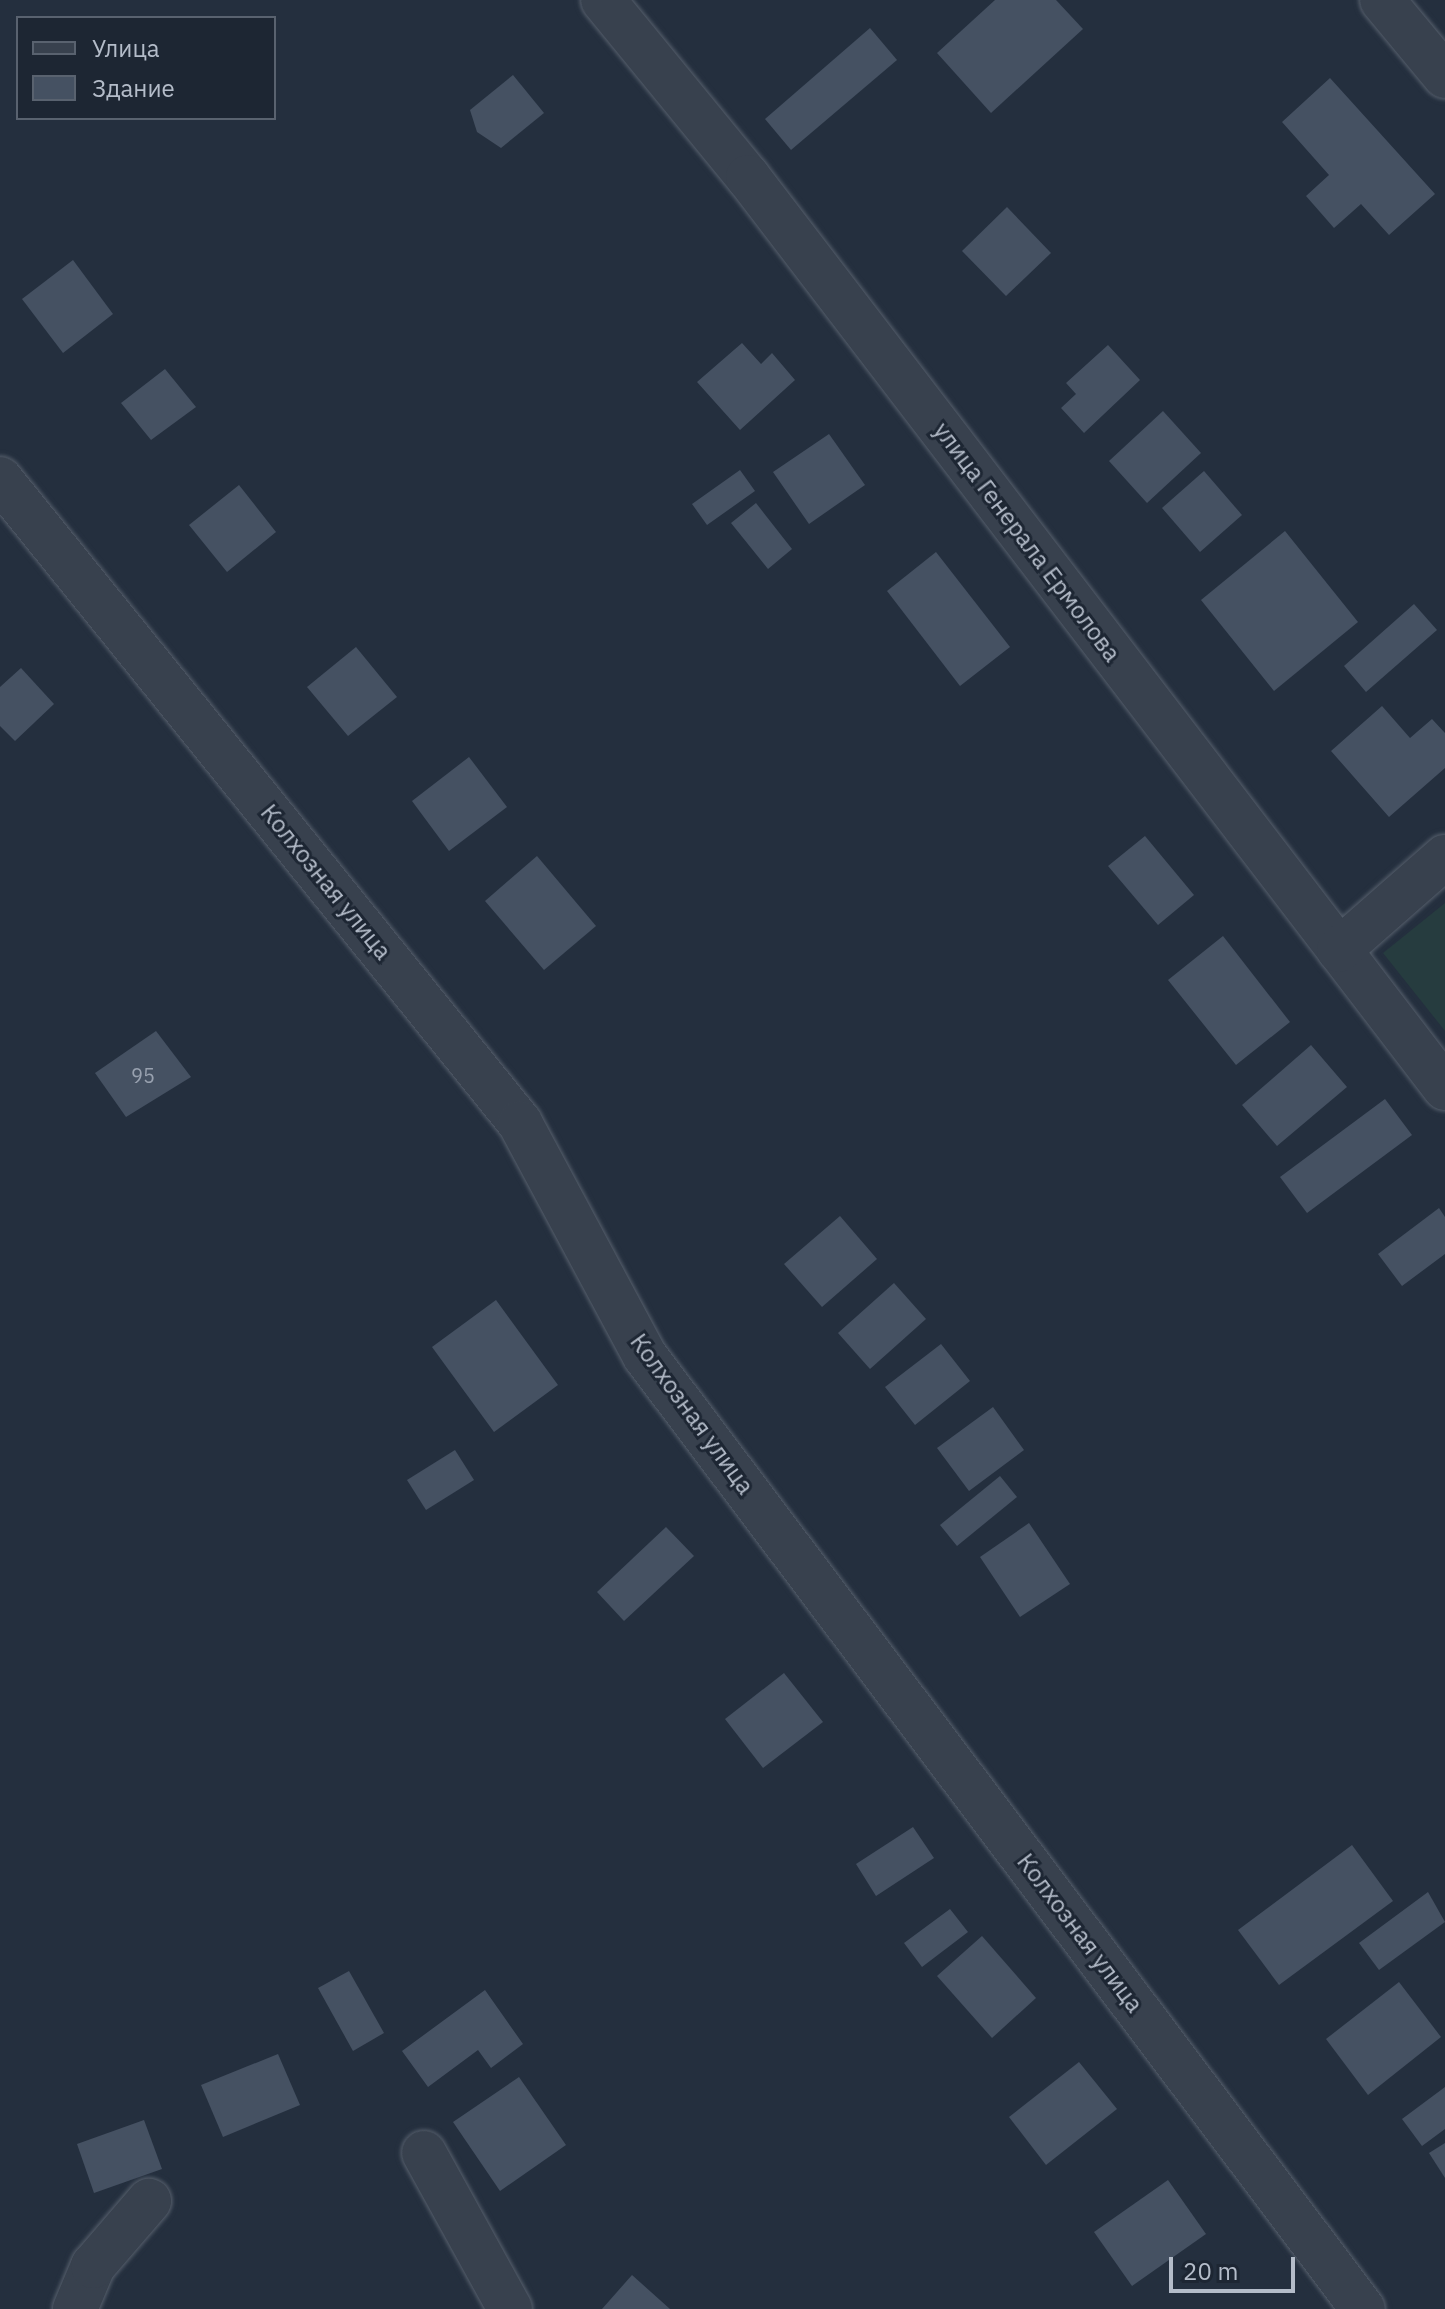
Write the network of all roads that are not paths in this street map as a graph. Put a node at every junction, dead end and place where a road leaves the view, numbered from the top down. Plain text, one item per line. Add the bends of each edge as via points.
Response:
1 (603, 0) edge
2 (1382, 0) edge
3 (1445, 76) edge
4 (0, 479) edge
5 (1445, 857) edge
6 (1339, 950) junction
7 (1445, 1088) edge
8 (424, 2153) dead end
9 (149, 2201) dead end
10 (75, 2309) edge
11 (510, 2309) edge
12 (1363, 2309) edge

1 - 6 street, улица Генерала Ермолова via 748,177
2 - 3 street
4 - 12 street, Колхозная улица via 520,1123 645,1356
5 - 6 street
6 - 7 street, улица Генерала Ермолова
8 - 11 street
9 - 10 street via 93,2266

